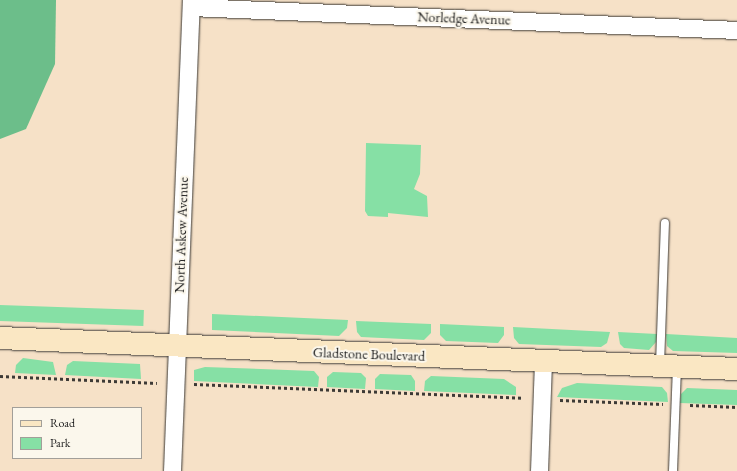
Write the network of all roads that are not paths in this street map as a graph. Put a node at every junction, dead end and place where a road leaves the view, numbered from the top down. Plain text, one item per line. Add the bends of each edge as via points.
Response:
1 (191, 3) edge
2 (737, 30) edge
3 (665, 223) dead end
4 (0, 338) edge
5 (177, 346) junction
6 (543, 361) junction
7 (669, 366) junction
8 (737, 369) edge
9 (172, 471) edge
10 (539, 471) edge
11 (673, 471) edge

1 - 2 street, Norledge Avenue
1 - 5 street, North Askew Avenue
3 - 7 lane
4 - 5 street, Gladstone Boulevard
5 - 6 street, Gladstone Boulevard
5 - 9 street, North Askew Avenue
6 - 7 street, Gladstone Boulevard
6 - 10 street
7 - 8 street, Gladstone Boulevard
7 - 11 lane via 676,405

